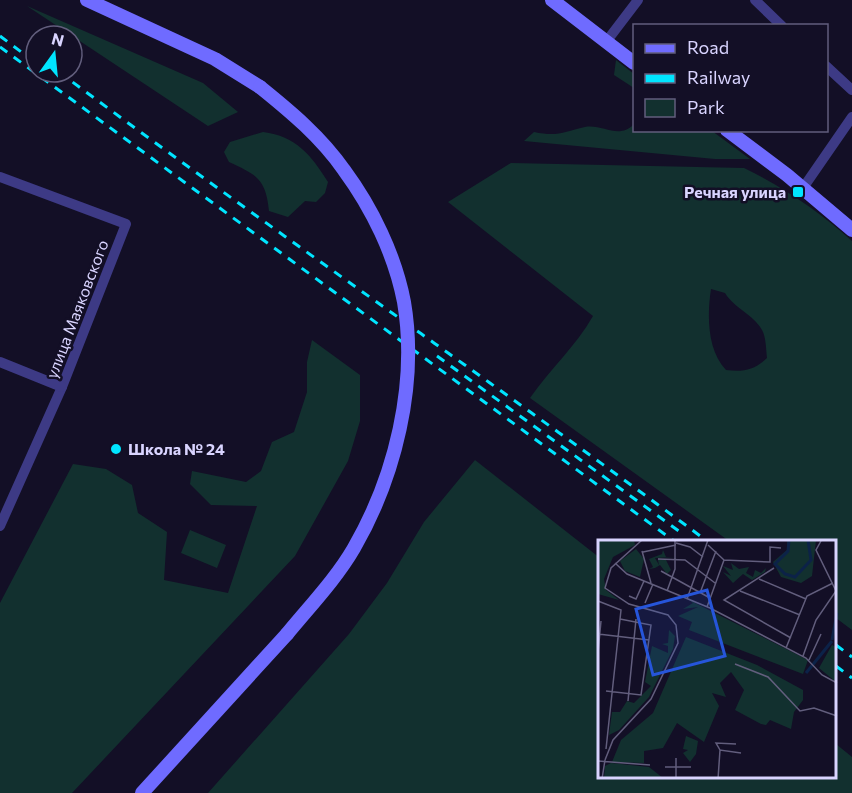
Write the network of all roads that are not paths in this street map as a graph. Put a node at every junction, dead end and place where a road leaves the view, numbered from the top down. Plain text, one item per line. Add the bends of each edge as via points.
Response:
1 (87, 0) edge
2 (552, 0) edge
3 (638, 0) edge
4 (755, 0) edge
5 (774, 0) edge
6 (766, 11) junction
7 (780, 24) edge
8 (606, 42) junction
9 (633, 62) edge
10 (828, 68) edge
11 (852, 90) edge
12 (852, 117) edge
13 (730, 132) edge
14 (0, 177) edge
15 (803, 188) junction
16 (852, 230) edge
17 (0, 362) edge
18 (62, 387) junction
19 (0, 526) edge
20 (142, 793) edge

1 - 20 street, bridge via 215,59 260,87 307,125 344,169 372,215 392,260 404,303 406,377 396,444 374,510 354,549 287,634
2 - 8 street
3 - 8 street
4 - 6 street
5 - 6 street
6 - 7 street
8 - 9 street
10 - 11 street
12 - 15 street
13 - 15 street
14 - 18 street, улица Маяковского via 126,224
15 - 16 street
17 - 18 street
18 - 19 street, улица Маяковского

